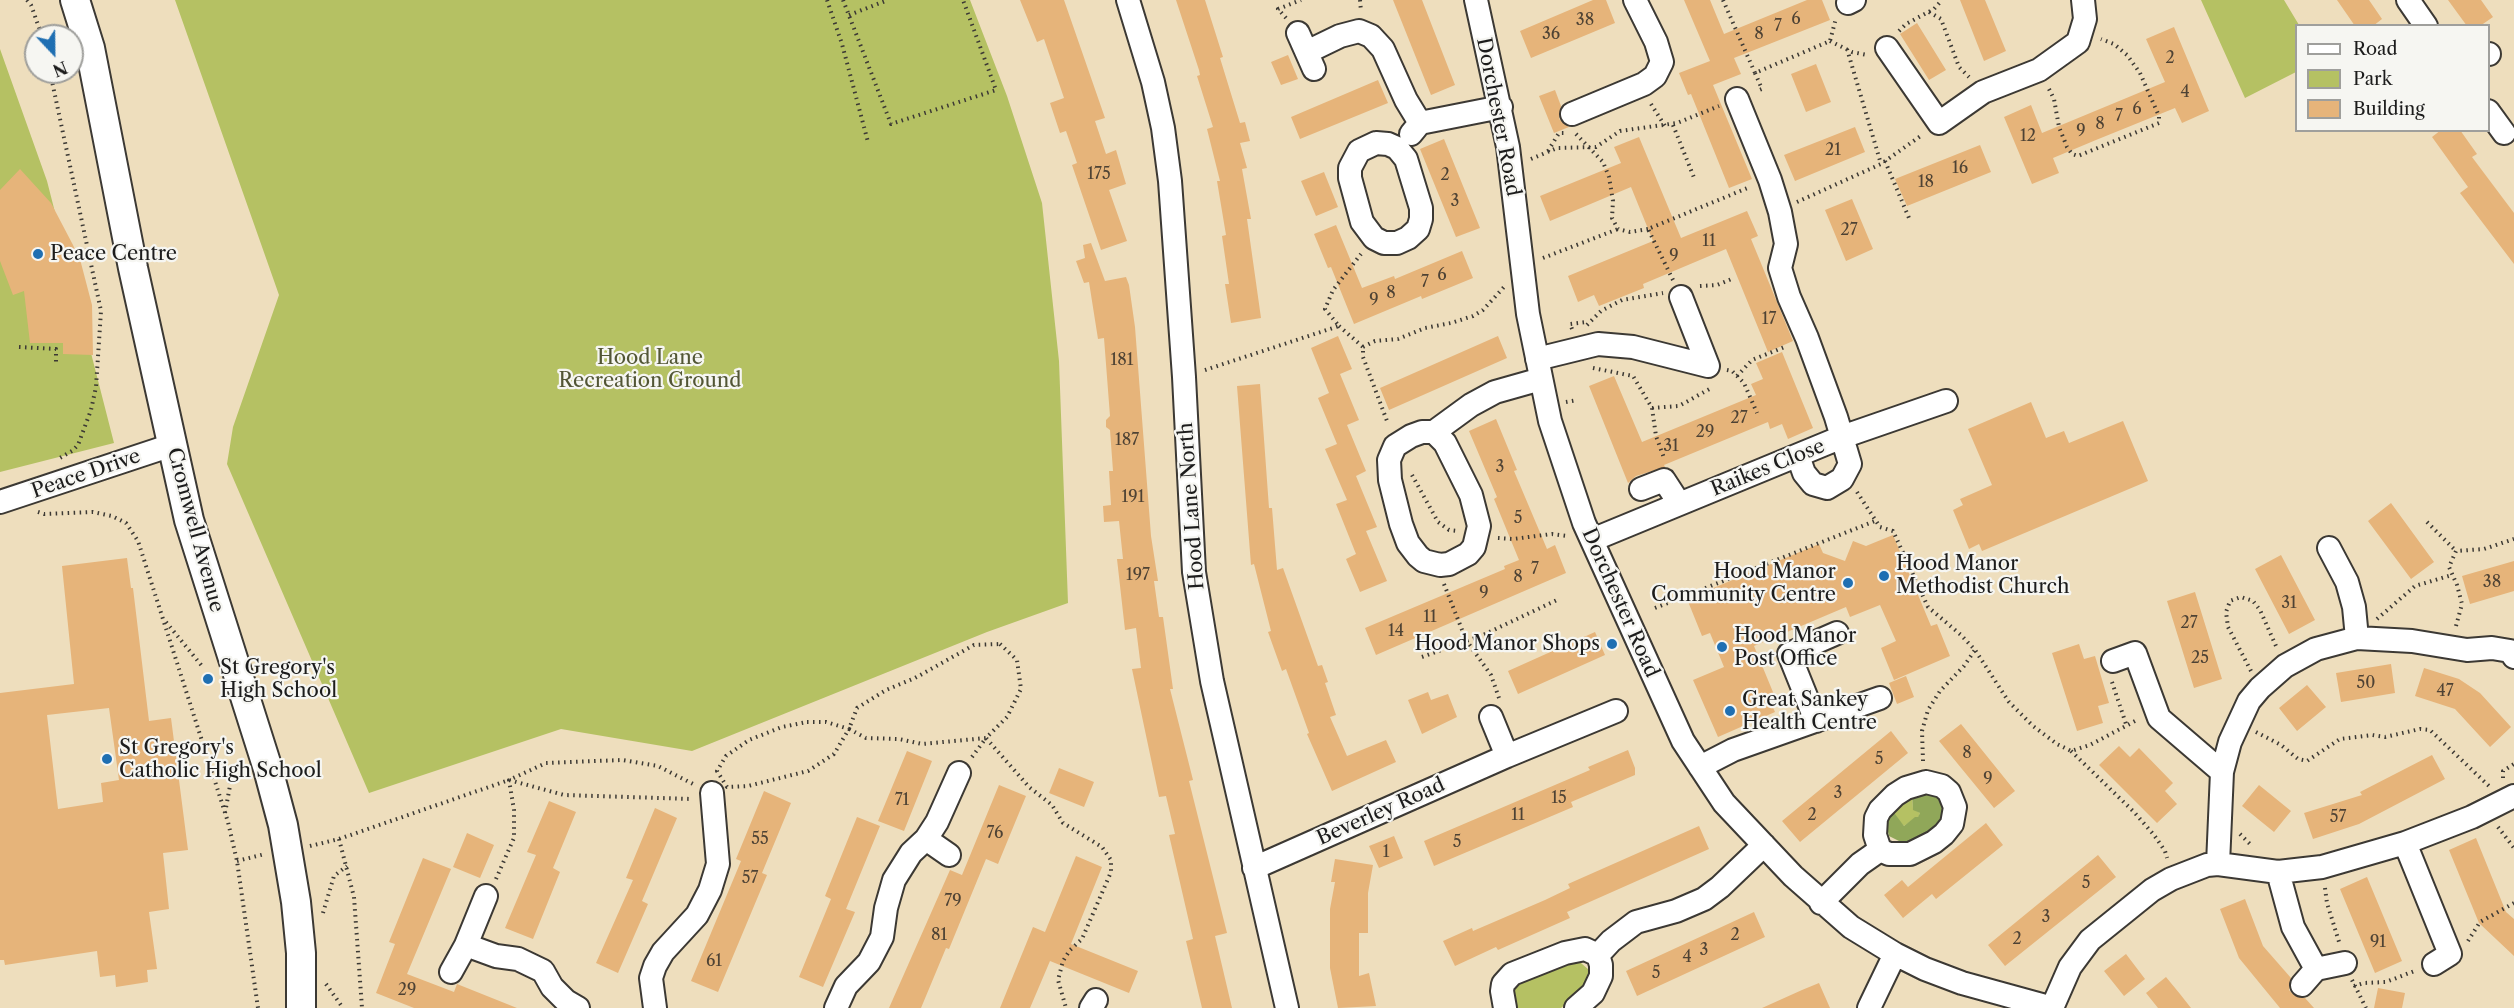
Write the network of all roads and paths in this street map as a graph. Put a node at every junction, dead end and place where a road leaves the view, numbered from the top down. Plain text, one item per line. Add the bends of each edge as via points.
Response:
1 (27, 0) edge
2 (59, 0) edge
3 (75, 0) edge
4 (93, 0) edge
5 (827, 0) edge
6 (843, 0) edge
7 (888, 0) edge
8 (963, 0) edge
9 (1128, 0) edge
10 (1476, 0) edge
11 (1635, 0) edge
12 (1723, 0) edge
13 (2083, 0) edge
14 (2408, 0) edge
15 (1851, 2) edge
16 (1929, 11) dead end
17 (849, 15) junction
18 (38, 24) edge
19 (2425, 24) edge
20 (2114, 44) dead end
21 (90, 48) junction
22 (1887, 48) dead end
23 (1847, 49) dead end
24 (1306, 51) dead end
25 (2039, 70) junction
26 (1755, 73) junction
27 (53, 84) edge
28 (1983, 92) junction
29 (1737, 99) junction
30 (1501, 107) junction
31 (1572, 114) dead end
32 (2490, 114) edge
33 (1420, 123) junction
34 (1939, 123) junction
35 (1673, 124) junction
36 (2504, 133) dead end
37 (868, 142) dead end
38 (1588, 147) junction
39 (1397, 148) junction
40 (1548, 152) junction
41 (1531, 159) dead end
42 (1883, 162) junction
43 (1695, 180) dead end
44 (1770, 180) junction
45 (1780, 210) junction
46 (1909, 218) dead end
47 (1618, 229) junction
48 (1648, 229) junction
49 (1374, 238) junction
50 (1522, 272) junction
51 (1734, 278) dead end
52 (1679, 293) junction
53 (1339, 326) junction
54 (1587, 328) dead end
55 (1807, 338) junction
56 (19, 347) dead end
57 (1363, 347) junction
58 (56, 362) dead end
59 (1592, 362) dead end
60 (1539, 369) junction
61 (1732, 371) junction
62 (1718, 374) junction
63 (1737, 376) junction
64 (1184, 377) junction
65 (1946, 401) dead end
66 (1652, 408) junction
67 (1757, 413) dead end
68 (1387, 422) dead end
69 (1434, 432) junction
70 (1842, 437) junction
71 (172, 445) junction
72 (1395, 446) junction
73 (1798, 456) junction
74 (53, 461) dead end
75 (1847, 469) junction
76 (1664, 480) junction
77 (1641, 489) dead end
78 (0, 502) edge
79 (1679, 503) junction
80 (33, 507) dead end
81 (1875, 521) junction
82 (2427, 522) dead end
83 (1467, 533) dead end
84 (1488, 538) dead end
85 (2514, 539) edge
86 (1592, 540) junction
87 (2329, 548) dead end
88 (2456, 551) junction
89 (1440, 565) junction
90 (2452, 575) junction
91 (1557, 600) dead end
92 (1655, 608) dead end
93 (164, 620) junction
94 (1837, 633) dead end
95 (2357, 638) junction
96 (1466, 640) junction
97 (2446, 646) junction
98 (1975, 650) junction
99 (2513, 651) edge
100 (1422, 657) dead end
101 (2113, 661) joint
102 (202, 666) dead end
103 (2285, 666) junction
104 (2260, 688) junction
105 (1881, 698) dead end
106 (2155, 708) junction
107 (1616, 711) dead end
108 (1491, 717) joint
109 (1816, 721) junction
110 (2127, 727) junction
111 (2237, 727) junction
112 (849, 729) junction
113 (986, 738) junction
114 (2072, 751) junction
115 (1507, 756) junction
116 (234, 764) dead end
117 (1700, 767) junction
118 (2222, 772) junction
119 (959, 773) joint
120 (509, 780) junction
121 (1926, 782) junction
122 (720, 790) junction
123 (2508, 799) edge
124 (225, 814) junction
125 (2220, 814) junction
126 (339, 839) junction
127 (926, 839) junction
128 (2405, 843) junction
129 (1764, 845) junction
130 (309, 846) dead end
131 (1880, 850) junction
132 (266, 854) dead end
133 (949, 855) dead end
134 (237, 861) junction
135 (2218, 864) junction
136 (347, 866) junction
137 (2322, 867) junction
138 (1254, 868) junction
139 (2278, 872) junction
140 (2171, 879) junction
141 (486, 896) joint
142 (1821, 903) junction
143 (2514, 903) edge
144 (322, 917) dead end
145 (466, 945) junction
146 (1894, 954) junction
147 (1598, 955) junction
148 (2442, 959) junction
149 (2345, 963) junction
150 (451, 972) dead end
151 (326, 984) dead end
152 (2354, 986) junction
153 (258, 1008) edge
154 (301, 1008) edge
155 (343, 1008) edge
156 (362, 1008) edge
157 (578, 1008) edge
158 (655, 1008) edge
159 (836, 1008) edge
160 (1066, 1008) edge
161 (1287, 1008) edge
162 (1505, 1008) edge
163 (1576, 1008) edge
164 (1869, 1008) edge
165 (2052, 1008) edge
166 (2366, 1008) edge

1 - 18 path
2 - 21 main road
3 - 21 main road, Cromwell Avenue
4 - 21 main road, Cromwell Avenue
5 - 37 path
6 - 17 path
7 - 17 path
8 - 17 path via 996,90 891,124
9 - 64 street, Hood Lane North via 1163,128
10 - 30 street, Dorchester Road
11 - 31 street via 1662,62 1655,76
12 - 26 path
13 - 25 street via 2085,19 2078,42
14 - 19 street
15 - 26 path via 1839,5 1830,40
16 - 28 path via 1941,18 1959,67
20 - 25 path via 2140,73 2159,120 2155,126 2082,156 2072,154 2067,147 2054,99
21 - 71 main road, Cromwell Avenue
22 - 34 street
23 - 42 path
24 - 33 street via 1359,31 1371,36 1383,49
25 - 28 street
26 - 29 path via 1762,89
27 - 74 path via 101,311 91,410 78,445
28 - 34 street
29 - 35 path
29 - 44 street
30 - 33 street
30 - 50 street, Dorchester Road
32 - 36 street
33 - 39 street
34 - 42 path
35 - 38 path via 1620,131 1596,147
35 - 43 path
38 - 40 path
38 - 40 path via 1573,131 1559,133
38 - 47 path via 1603,162 1609,177 1612,218
39 - 49 street via 1376,143 1367,146 1359,151 1350,168 1362,222
39 - 49 street via 1410,172 1422,219 1418,229 1397,243
40 - 41 path
42 - 45 path
42 - 46 path
44 - 45 street
44 - 48 path
45 - 55 street via 1786,244 1780,268
47 - 48 path
47 - 50 path via 1549,255
48 - 52 path
49 - 53 path via 1333,290 1325,309
50 - 57 path via 1473,316
50 - 60 street, Dorchester Road
51 - 52 path
52 - 54 path via 1622,300 1587,322
52 - 62 street
53 - 57 path
53 - 64 path
55 - 63 path via 1752,360
55 - 70 street
56 - 58 path via 56,349
57 - 68 path via 1362,357
59 - 66 path via 1593,368 1633,376
60 - 62 street via 1598,344 1633,347
60 - 69 street via 1471,405
60 - 86 street, Dorchester Road via 1559,453
61 - 62 path
61 - 62 path
61 - 63 path
62 - 66 path via 1696,398 1678,406
63 - 67 path
64 - 138 street, Hood Lane North via 1194,572 1212,681
65 - 70 street, Raikes Close
66 - 76 path via 1656,436 1667,466
69 - 72 street via 1422,432
69 - 89 street via 1444,443 1471,495 1479,526 1468,554
70 - 73 street, Raikes Close
70 - 75 street via 1850,464
71 - 78 street, Peace Drive
71 - 154 main road, Cromwell Avenue via 196,544 283,825 296,902
72 - 83 path via 1438,522 1449,530
72 - 89 street via 1389,460 1390,480 1408,543 1418,556
73 - 75 street via 1813,484 1827,488 1842,479
73 - 79 street, Raikes Close
75 - 81 path
76 - 77 street
76 - 79 street
79 - 86 street, Raikes Close
80 - 93 path via 44,514 93,512 126,523 138,541
81 - 92 path
81 - 98 path via 1893,531 1928,607
82 - 88 path
84 - 86 path via 1563,534 1578,542
85 - 88 path via 2484,549
86 - 117 street, Dorchester Road via 1673,721
87 - 95 street via 2347,582 2355,608
88 - 90 path via 2449,567
89 - 96 path via 1446,592
90 - 95 path via 2415,586
90 - 97 path via 2462,604
91 - 96 path
93 - 102 path
93 - 124 path
94 - 109 street via 1789,654
95 - 97 street
95 - 103 street via 2316,649
96 - 100 path
96 - 108 path via 1491,675 1502,707
97 - 99 street
98 - 114 path via 2009,702 2033,726
98 - 121 path via 1940,691 1924,720 1921,746
101 - 106 street via 2136,653
101 - 110 path via 2110,675
103 - 104 street
103 - 104 path via 2253,601 2241,597 2230,601 2226,612 2228,627
104 - 111 street
105 - 109 street
106 - 110 path
106 - 118 street via 2158,718
107 - 115 street, Beverley Road
108 - 115 street
109 - 117 street via 1733,750
110 - 114 path
111 - 118 street
111 - 123 path via 2258,732 2307,762 2340,739 2430,730
112 - 113 path via 866,738 922,744
112 - 113 path via 857,708 886,690 974,645 1000,644 1017,660 1021,689 1007,717
112 - 122 path via 834,754 808,771
112 - 122 path via 826,722 807,722 749,740 726,756 717,771
113 - 119 path
113 - 160 path via 1029,787 1052,805 1063,824 1102,847 1111,860 1111,872 1082,939 1063,961 1058,980
114 - 140 path via 2154,835 2165,851
115 - 138 street, Beverley Road
116 - 124 path
117 - 129 street, Dorchester Road via 1724,803
118 - 125 street
119 - 127 street
120 - 122 path via 564,795 695,799
120 - 122 path via 546,763 622,760 658,766
120 - 126 path
120 - 141 path via 514,838
121 - 131 street via 1906,788 1880,810 1875,835
121 - 131 street via 1949,792 1955,807 1952,824 1934,842 1910,854
122 - 158 street via 718,864 698,915 655,966 651,978
123 - 128 street
124 - 134 path
125 - 135 street
125 - 139 path
126 - 130 path
126 - 136 path
127 - 133 street
127 - 159 street via 911,853 894,880 882,937 869,962 846,986
128 - 137 street
128 - 148 street
129 - 142 street, Dorchester Road
129 - 147 street via 1704,899 1636,922
131 - 142 street
132 - 134 path
134 - 153 path
135 - 139 street
135 - 140 street
136 - 144 path via 334,876
136 - 156 path via 357,918
137 - 139 street
137 - 149 path via 2327,903
138 - 161 street, Hood Lane North
139 - 149 street via 2309,977
140 - 165 street via 2090,940 2070,967
141 - 145 street
142 - 146 street, Dorchester Road
143 - 148 path via 2480,922 2461,949
145 - 150 street
145 - 157 street via 518,959 543,971 552,987
146 - 164 street
146 - 165 street, Dorchester Road via 1962,983
147 - 162 street via 1585,949 1575,950 1512,974 1503,984
147 - 163 street via 1599,985
148 - 152 path via 2386,982
149 - 152 path
151 - 155 path
152 - 166 path

